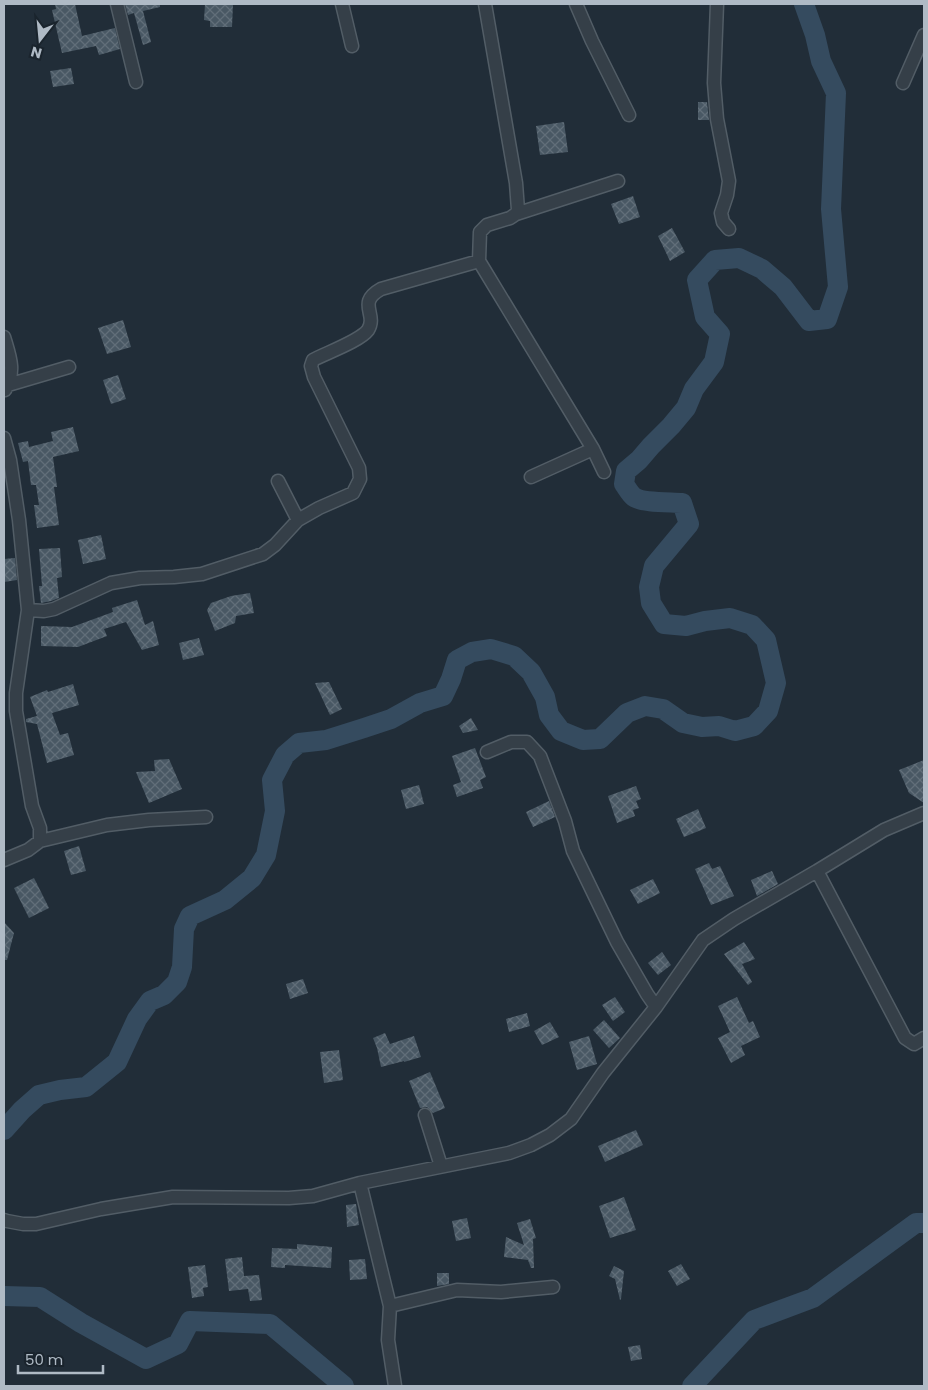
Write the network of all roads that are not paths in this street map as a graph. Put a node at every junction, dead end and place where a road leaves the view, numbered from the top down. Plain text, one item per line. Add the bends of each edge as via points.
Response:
1 (117, 4) edge
2 (342, 4) edge
3 (485, 4) edge
4 (576, 4) edge
5 (717, 4) edge
6 (924, 35) edge
7 (352, 46) dead end
8 (136, 82) dead end
9 (903, 84) dead end
10 (629, 115) dead end
11 (618, 181) dead end
12 (516, 214) junction
13 (729, 228) dead end
14 (479, 261) junction
15 (4, 337) edge
16 (69, 367) dead end
17 (6, 389) edge
18 (4, 438) edge
19 (593, 450) junction
20 (604, 472) dead end
21 (531, 477) dead end
22 (278, 481) dead end
23 (298, 520) junction
24 (28, 610) junction
25 (486, 752) dead end
26 (924, 814) edge
27 (206, 817) dead end
28 (40, 841) junction
29 (4, 860) edge
30 (817, 871) junction
31 (656, 1007) junction
32 (924, 1038) edge
33 (425, 1115) dead end
34 (441, 1166) junction
35 (360, 1183) junction
36 (4, 1220) edge
37 (553, 1286) dead end
38 (390, 1306) junction
39 (395, 1386) edge

1 - 8 street
2 - 7 street
3 - 12 street via 516,183
4 - 10 street
5 - 13 street via 714,83 716,119 729,181 721,213
6 - 9 street
11 - 12 street
12 - 14 street via 487,225 480,232
14 - 19 street
14 - 23 street via 374,293 369,302 370,325 367,331 313,360 314,377 359,468 360,479 352,493
15 - 17 street via 11,360
16 - 17 street
18 - 24 street via 10,460
19 - 20 street
19 - 21 street
22 - 23 street
23 - 24 street via 263,554 245,561 202,574 112,583 54,609
24 - 28 street via 16,711
25 - 31 street via 511,742 527,742 540,756 573,851 617,942
26 - 30 street via 884,830
27 - 28 street via 107,825
28 - 29 street
30 - 31 street via 703,940
30 - 32 street via 905,1038 914,1044
31 - 34 street via 571,1119 550,1135 509,1153
33 - 34 street
34 - 35 street
35 - 36 street via 313,1196 173,1197 36,1224
35 - 38 street
37 - 38 street via 501,1292 457,1290
38 - 39 street via 388,1340

